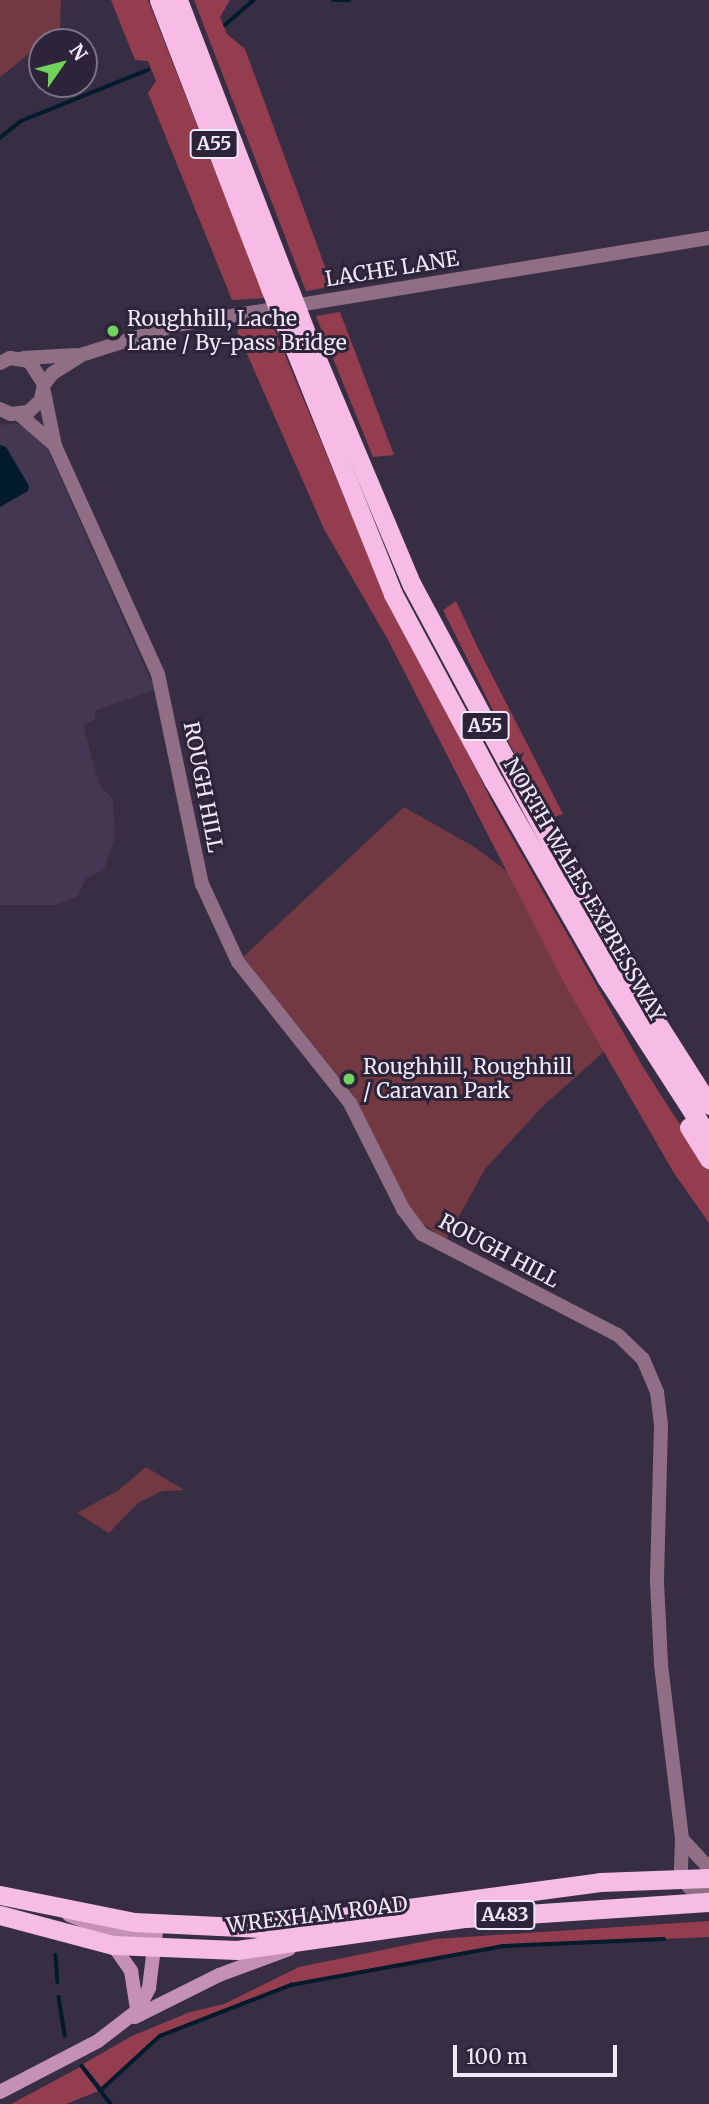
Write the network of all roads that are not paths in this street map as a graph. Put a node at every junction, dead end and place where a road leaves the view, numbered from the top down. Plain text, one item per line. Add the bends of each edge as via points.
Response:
1 (159, 0) edge
2 (178, 0) edge
3 (709, 238) edge
4 (279, 287) junction
5 (299, 339) junction
6 (84, 354) junction
7 (19, 358) junction
8 (1, 362) edge
9 (44, 388) junction
10 (0, 409) edge
11 (19, 414) junction
12 (55, 446) junction
13 (607, 979) junction
14 (707, 1101) edge
15 (709, 1137) edge
16 (709, 1158) edge
17 (682, 1839) junction
18 (709, 1868) edge
19 (681, 1877) junction
20 (709, 1878) edge
21 (709, 1893) edge
22 (0, 1895) edge
23 (709, 1902) edge
24 (0, 1915) edge
25 (155, 1937) junction
26 (303, 1944) junction
27 (113, 1945) junction
28 (133, 2015) junction
29 (0, 2092) edge

1 - 4 highway, NORTH WALES EXPRESSWAY / A55
2 - 4 highway, NORTH WALES EXPRESSWAY / A55
3 - 6 street, LACHE LANE via 188,323
4 - 5 highway, NORTH WALES EXPRESSWAY / A55, bridge
5 - 13 highway, NORTH WALES EXPRESSWAY / A55 via 393,594
5 - 14 highway, NORTH WALES EXPRESSWAY / A55 via 418,597 592,921
6 - 7 street, LACHE LANE
6 - 9 street, LACHE LANE via 53,373
7 - 8 street, LACHE LANE
7 - 9 street via 37,366
9 - 11 street, LACHE LANE via 35,407
9 - 12 street, ROUGH HILL
10 - 11 street
11 - 12 street, ROUGH HILL
12 - 17 street, ROUGH HILL via 150,652 167,708 202,884 238,961 350,1103 403,1209 422,1234 618,1335 643,1359 657,1392 661,1425 657,1582 661,1665
13 - 15 highway, NORTH WALES EXPRESSWAY / A55
13 - 16 highway
17 - 18 street
17 - 19 street, ROUGH HILL
19 - 20 highway, WREXHAM ROAD / A483
19 - 21 street via 689,1887
19 - 25 highway, WREXHAM ROAD / A483 via 600,1882 309,1924
22 - 25 highway, A483
23 - 26 highway, WREXHAM ROAD / A483 via 478,1917
24 - 27 highway, A483
25 - 26 highway, WREXHAM ROAD / A483 via 237,1950
25 - 27 highway, A483
25 - 28 main road via 149,1988
26 - 28 main road via 219,1975
27 - 28 main road via 131,1970
28 - 29 main road via 98,2041

